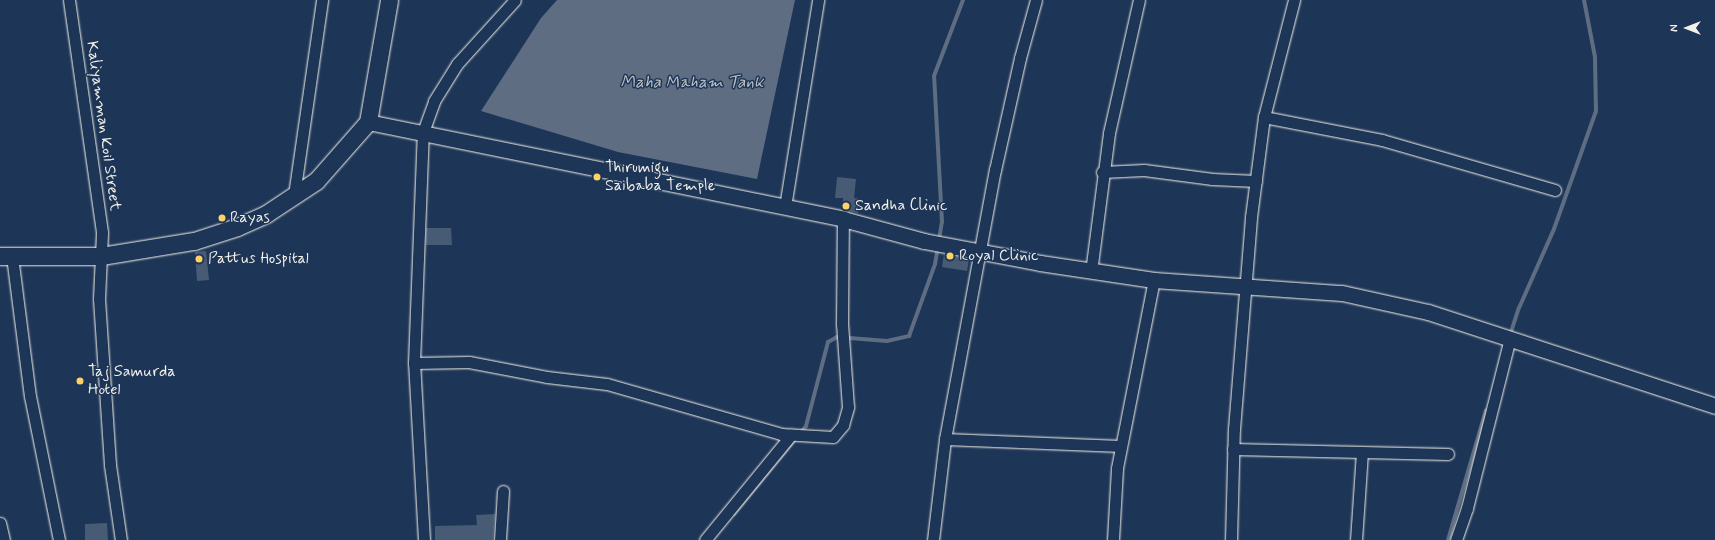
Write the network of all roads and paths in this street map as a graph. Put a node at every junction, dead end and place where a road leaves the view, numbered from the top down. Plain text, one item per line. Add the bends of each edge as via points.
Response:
1 (69, 0) edge
2 (322, 0) edge
3 (389, 0) edge
4 (515, 0) edge
5 (818, 0) edge
6 (1036, 0) edge
7 (1139, 0) edge
8 (1294, 0) edge
9 (1264, 117) junction
10 (368, 122) junction
11 (423, 132) junction
12 (1102, 172) junction
13 (1256, 181) junction
14 (1555, 190) dead end
15 (294, 195) junction
16 (785, 207) junction
17 (843, 219) junction
18 (980, 251) junction
19 (6, 256) edge
20 (100, 256) junction
21 (1091, 272) junction
22 (1154, 280) junction
23 (1248, 286) junction
24 (1517, 341) junction
25 (414, 363) junction
26 (1715, 406) edge
27 (786, 434) junction
28 (945, 439) junction
29 (1121, 446) junction
30 (1233, 450) junction
31 (1362, 452) junction
32 (1448, 454) dead end
33 (503, 491) dead end
34 (0, 523) edge
35 (4, 540) edge
36 (59, 540) edge
37 (121, 540) edge
38 (424, 540) edge
39 (500, 540) edge
40 (705, 540) edge
41 (933, 540) edge
42 (1113, 540) edge
43 (1231, 540) edge
44 (1356, 540) edge
45 (1456, 540) edge

1 - 20 street, Kaliyamman Koil Street via 102,233
2 - 15 street
3 - 10 main road
4 - 11 street via 457,64 434,101
5 - 16 street
6 - 18 street via 1020,58
7 - 12 street
8 - 9 street
9 - 13 street
9 - 14 street via 1382,140
10 - 11 street
10 - 15 main road via 316,181
11 - 16 street
11 - 25 street
12 - 13 street via 1144,170 1212,179
12 - 21 street
13 - 23 street
15 - 20 main road via 266,214 194,241
16 - 17 street
17 - 18 street via 924,241
17 - 27 street via 842,324 848,407 843,425 833,437
18 - 21 street
18 - 28 street
19 - 20 main road
19 - 36 street via 30,396
20 - 37 street, Kaliyamman Koil Street via 99,299 110,465
21 - 22 street
22 - 23 street
22 - 29 street
23 - 24 street via 1342,293 1428,312
23 - 30 street
24 - 26 street
24 - 45 street
25 - 27 street via 469,362 607,384
25 - 38 street
27 - 40 street
28 - 29 street
28 - 41 street
29 - 42 street via 1117,468
30 - 31 street
30 - 43 street
31 - 32 street
31 - 44 street
33 - 39 street
34 - 35 street

